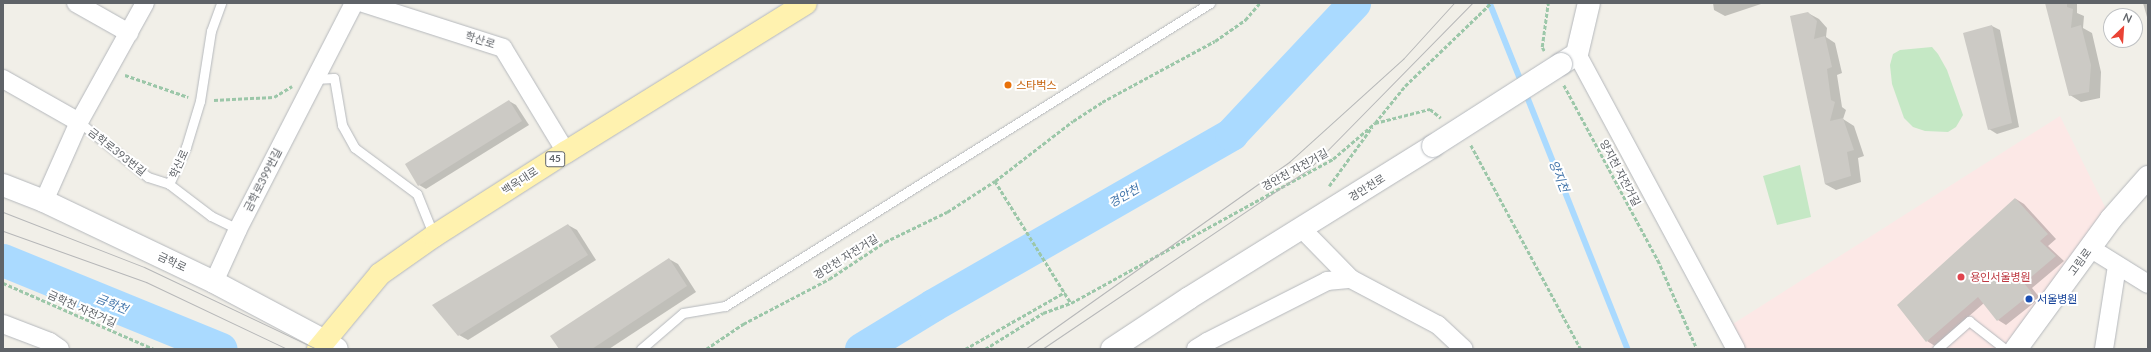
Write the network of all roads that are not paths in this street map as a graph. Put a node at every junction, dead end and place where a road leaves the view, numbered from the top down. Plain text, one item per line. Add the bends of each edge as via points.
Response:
1 (76, 3) edge
2 (145, 3) edge
3 (221, 3) edge
4 (354, 3) edge
5 (363, 3) edge
6 (806, 3) edge
7 (1210, 3) edge
8 (1590, 3) edge
9 (96, 8) edge
10 (129, 33) junction
11 (1561, 63) junction
12 (3, 79) edge
13 (315, 79) junction
14 (79, 122) junction
15 (566, 152) junction
16 (2148, 177) edge
17 (169, 184) junction
18 (3, 185) edge
19 (44, 201) junction
20 (238, 229) junction
21 (1302, 229) junction
22 (434, 236) junction
23 (2090, 248) junction
24 (2117, 266) junction
25 (1351, 279) junction
26 (214, 282) junction
27 (2148, 284) edge
28 (3, 324) edge
29 (327, 346) edge
30 (60, 349) edge
31 (641, 349) edge
32 (1112, 349) edge
33 (1196, 349) edge
34 (1464, 349) edge
35 (1736, 349) edge
36 (1937, 349) edge
37 (2005, 349) edge
38 (2016, 349) edge
39 (2104, 349) edge

1 - 9 street
2 - 10 street, 금학로393번길
3 - 17 lane, 학산로 via 211,30 200,101 186,147
4 - 13 street, 금학로399번길
5 - 15 street, 학산로 via 503,48
6 - 15 main road, 백옥대로 / 45
7 - 31 lane via 725,306 683,314
8 - 11 main road
9 - 10 street
10 - 14 street, 금학로393번길
11 - 21 main road, 경안천로, bridge
11 - 35 street
12 - 14 street
13 - 20 street, 금학로399번길
13 - 22 lane via 334,78 342,125 355,148 417,194
14 - 17 lane, 금학로393번길 via 148,176
14 - 19 street, 금학로393번길
15 - 22 main road, 백옥대로 / 45
16 - 23 main road, 고림로 via 2111,219
17 - 20 lane, 금학로393번길 via 211,216
18 - 19 main road, 금학로
19 - 26 main road, 금학로
20 - 26 street, 금학로399번길
21 - 25 street
21 - 32 main road, 경안천로 via 1188,298
22 - 29 main road, 백옥대로 / 45 via 380,274
23 - 24 street
23 - 38 main road, 고림로
24 - 27 street
24 - 39 street
25 - 33 street via 1327,281
25 - 34 street via 1438,325
26 - 29 main road, 금학로
28 - 30 street via 50,342
36 - 37 lane via 1969,321

